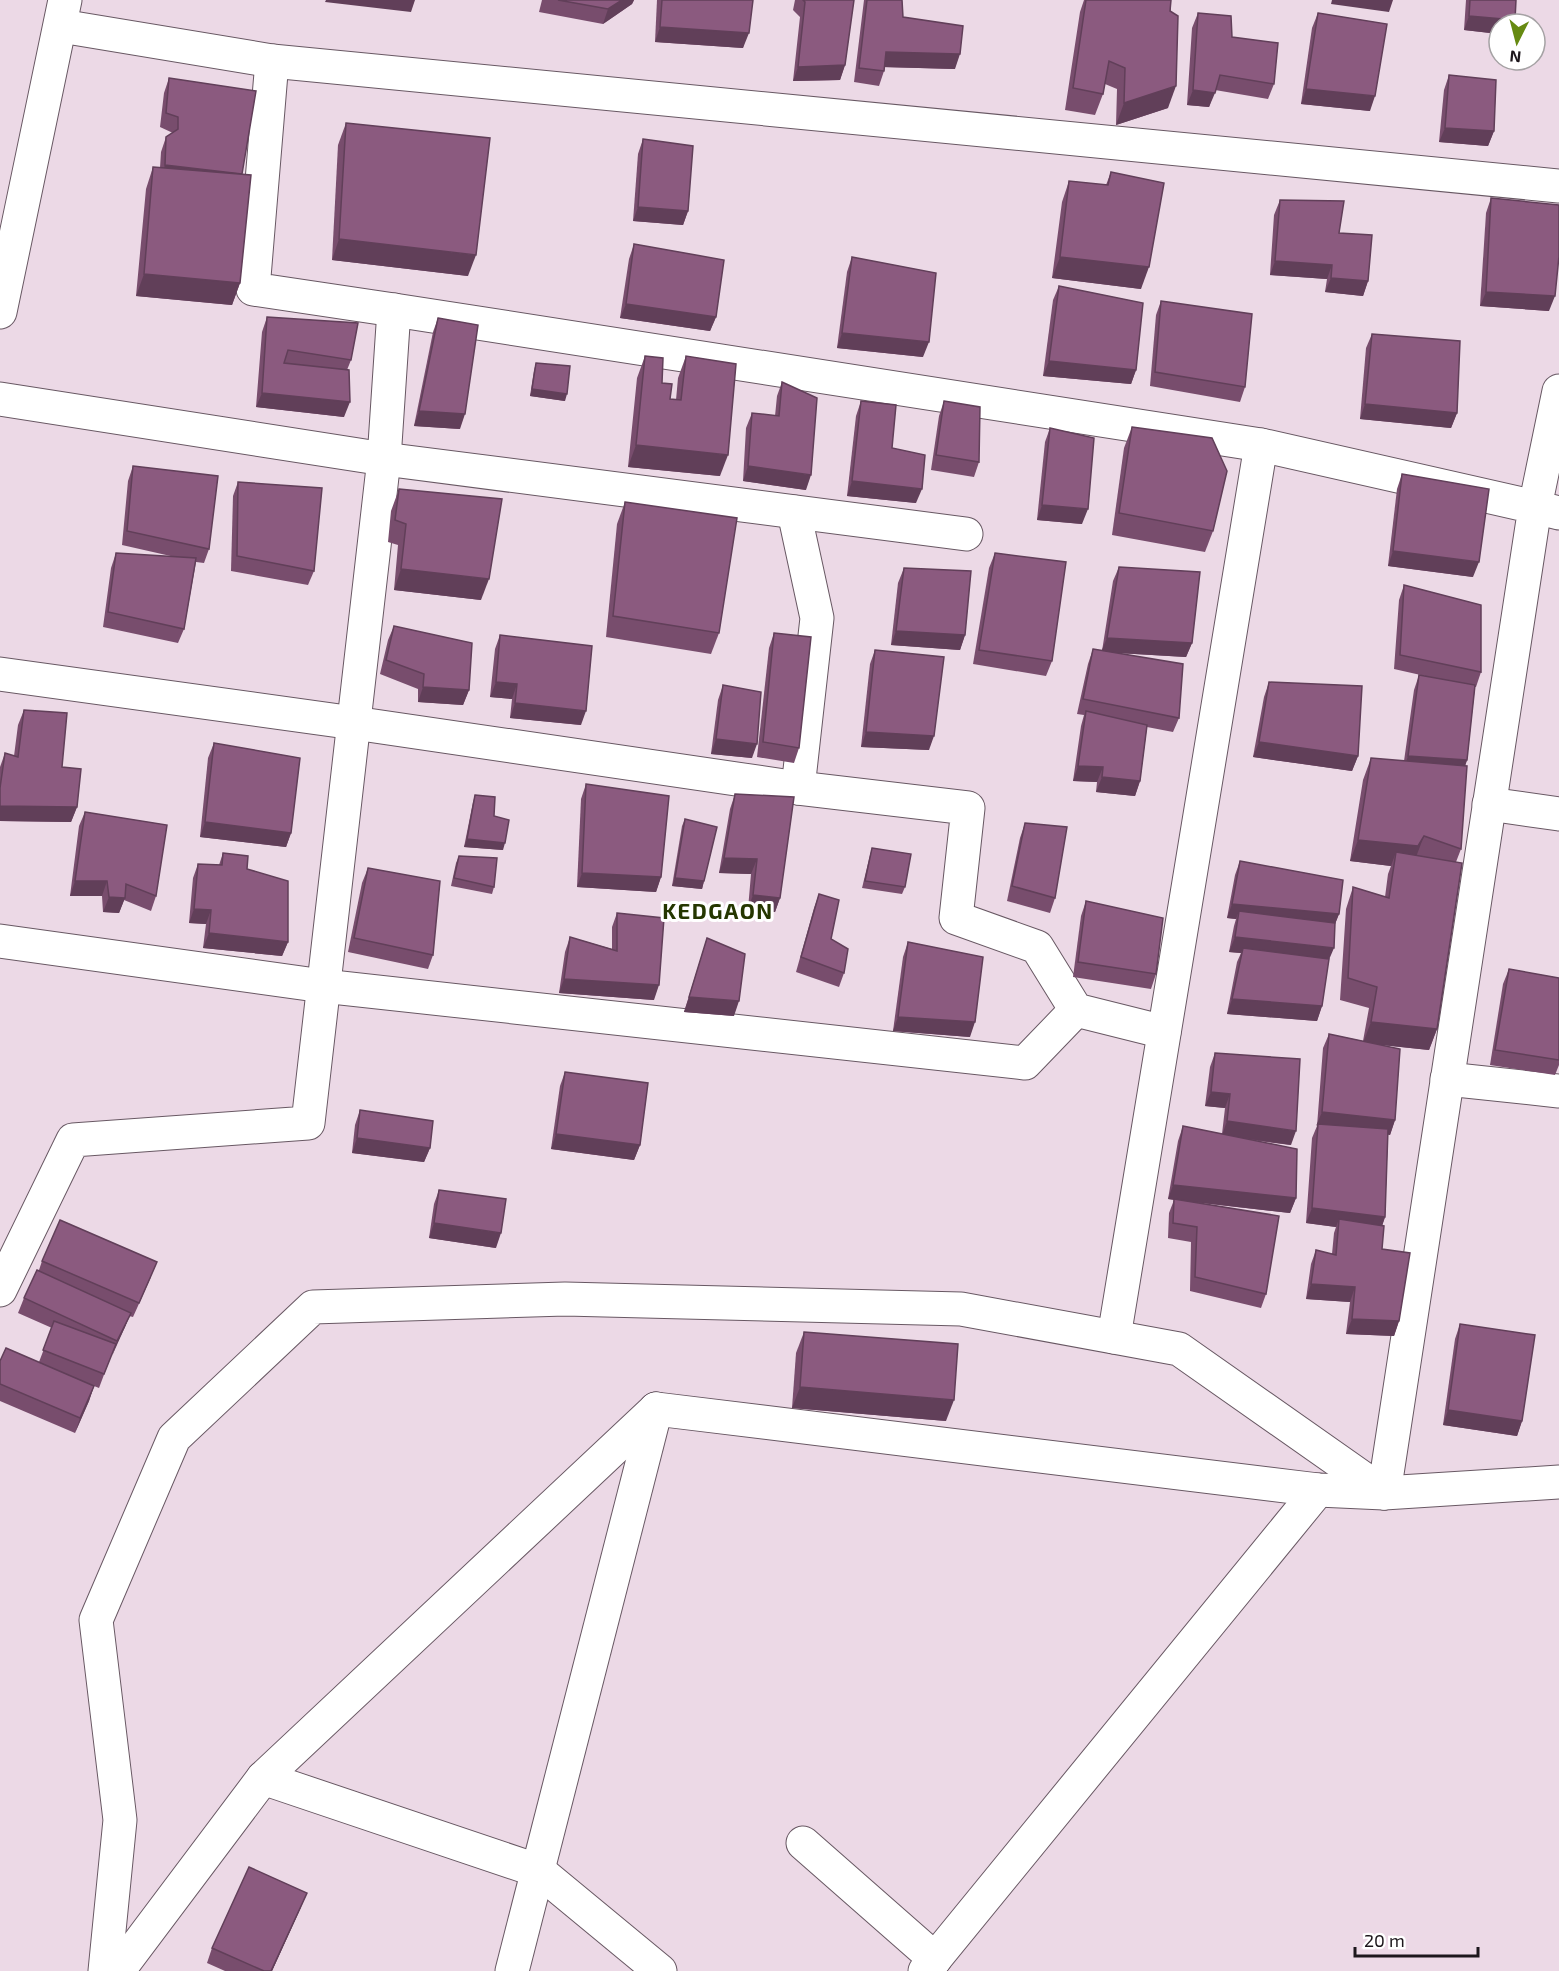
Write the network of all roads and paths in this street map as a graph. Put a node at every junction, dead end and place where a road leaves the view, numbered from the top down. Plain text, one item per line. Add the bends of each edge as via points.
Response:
1 (63, 13) edge
2 (272, 61) junction
3 (1559, 186) edge
4 (394, 310) junction
5 (0, 312) edge
6 (1559, 391) edge
7 (0, 399) edge
8 (1261, 445) junction
9 (384, 459) junction
10 (1547, 510) edge
11 (794, 512) junction
12 (966, 534) dead end
13 (0, 674) edge
14 (354, 723) junction
15 (798, 788) junction
16 (1489, 804) junction
17 (1559, 814) edge
18 (0, 941) edge
19 (323, 986) junction
20 (1076, 1010) junction
21 (1164, 1032) junction
22 (1447, 1079) junction
23 (1559, 1091) edge
24 (0, 1290) edge
25 (1114, 1337) junction
26 (656, 1408) junction
27 (1559, 1482) edge
28 (1318, 1490) junction
29 (1384, 1492) junction
30 (263, 1778) junction
31 (803, 1843) dead end
32 (539, 1871) junction
33 (930, 1965) edge
34 (105, 1971) edge
35 (118, 1971) edge
36 (512, 1971) edge
37 (660, 1971) edge

1 - 2 street
1 - 5 street
2 - 3 street
2 - 4 street via 253,289
4 - 8 street
4 - 9 street
6 - 10 street
7 - 9 street
8 - 10 street
8 - 21 street
9 - 11 street
9 - 14 street
10 - 16 street
11 - 12 street
11 - 15 street via 817,618
13 - 14 street
14 - 15 street
14 - 19 street
15 - 20 street via 968,808 957,918 1037,947
16 - 17 street
16 - 22 street
18 - 19 street
19 - 20 street via 1025,1063
19 - 24 street via 308,1123 73,1140
20 - 21 street
21 - 25 street
22 - 23 street
22 - 29 street
25 - 29 street via 1179,1350
25 - 34 street via 961,1310 565,1299 313,1307 174,1438 96,1620 120,1820
26 - 28 street
26 - 30 street
26 - 32 street
27 - 29 street
28 - 29 street
28 - 33 street
30 - 32 street
30 - 35 street
31 - 33 street
32 - 36 street
32 - 37 street

